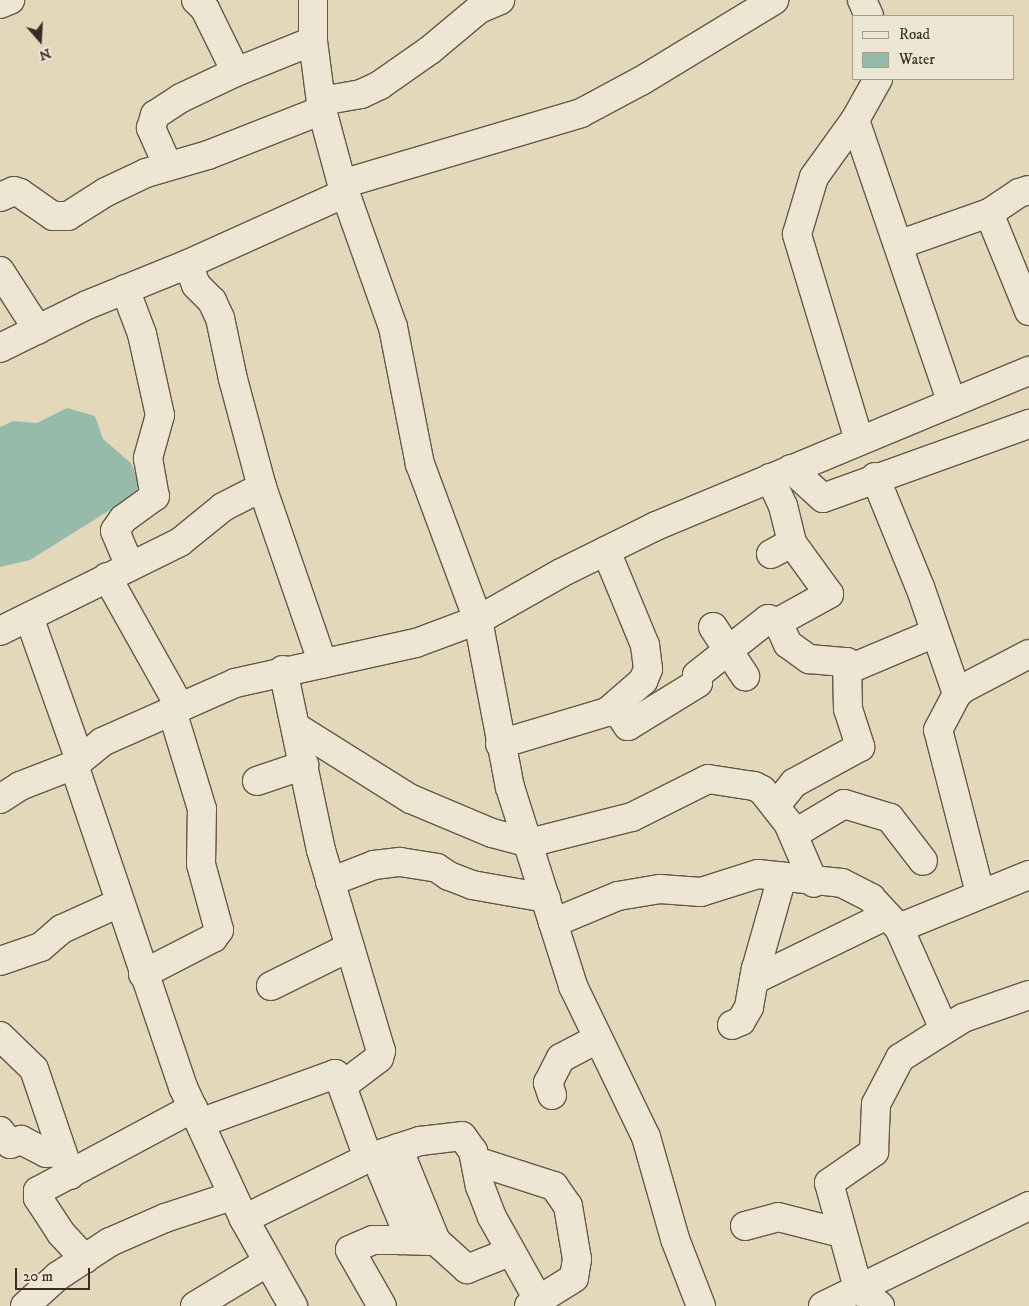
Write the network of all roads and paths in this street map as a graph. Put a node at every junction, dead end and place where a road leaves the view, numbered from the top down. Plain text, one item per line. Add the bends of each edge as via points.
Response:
1 (10, 0) edge
2 (196, 0) edge
3 (313, 0) edge
4 (500, 0) edge
5 (774, 0) edge
6 (862, 0) edge
7 (0, 4) edge
8 (869, 15) edge
9 (314, 41) junction
10 (236, 72) junction
11 (877, 80) edge
12 (322, 106) junction
13 (855, 120) junction
14 (168, 166) junction
15 (343, 189) junction
16 (1029, 190) edge
17 (0, 197) edge
18 (989, 213) junction
19 (898, 245) junction
20 (188, 264) junction
21 (0, 271) edge
22 (125, 289) junction
23 (1029, 311) edge
24 (38, 330) junction
25 (0, 348) edge
26 (1029, 371) edge
27 (952, 404) junction
28 (1029, 424) edge
29 (860, 440) junction
30 (780, 473) junction
31 (876, 477) junction
32 (262, 487) junction
33 (606, 551) junction
34 (118, 571) junction
35 (29, 617) junction
36 (478, 620) junction
37 (778, 622) junction
38 (713, 627) dead end
39 (0, 631) edge
40 (935, 633) junction
41 (727, 653) junction
42 (1029, 654) edge
43 (323, 664) junction
44 (283, 670) junction
45 (848, 670) junction
46 (745, 676) dead end
47 (957, 694) junction
48 (615, 707) junction
49 (176, 709) junction
50 (296, 727) junction
51 (500, 744) junction
52 (77, 763) junction
53 (304, 765) junction
54 (257, 781) dead end
55 (7, 787) edge
56 (776, 805) junction
57 (794, 834) junction
58 (528, 843) junction
59 (923, 861) dead end
60 (1029, 875) edge
61 (782, 878) junction
62 (330, 882) junction
63 (814, 882) junction
64 (980, 894) junction
65 (119, 903) junction
66 (549, 910) junction
67 (892, 922) junction
68 (350, 947) junction
69 (0, 961) edge
70 (142, 974) junction
71 (754, 980) junction
72 (271, 986) dead end
73 (1029, 995) edge
74 (732, 1025) dead end
75 (944, 1029) junction
76 (0, 1036) edge
77 (598, 1039) junction
78 (344, 1084) junction
79 (552, 1095) dead end
80 (197, 1116) junction
81 (0, 1131) edge
82 (381, 1154) junction
83 (476, 1161) junction
84 (65, 1163) junction
85 (1029, 1206) edge
86 (238, 1207) junction
87 (745, 1226) dead end
88 (841, 1233) junction
89 (400, 1240) junction
90 (436, 1241) junction
91 (510, 1252) junction
92 (85, 1259) junction
93 (268, 1262) junction
94 (858, 1288) junction
95 (532, 1304) edge
96 (25, 1306) edge
97 (196, 1306) edge
98 (293, 1306) edge
99 (382, 1306) edge
100 (701, 1306) edge
101 (823, 1306) edge
102 (880, 1306) edge

1 - 7 street
2 - 10 street via 205,8
3 - 9 street
4 - 12 street via 479,9 430,50 380,85
5 - 15 street via 641,81 580,112
6 - 8 street
9 - 10 street
9 - 12 street
10 - 14 street via 155,114 151,128
11 - 13 street
12 - 14 street via 208,154
12 - 15 street
13 - 19 street
13 - 29 street via 814,177 797,234
14 - 17 street via 128,181 60,218 52,216 20,193 14,191
15 - 20 street
15 - 36 street via 393,327 420,464
16 - 18 street
18 - 19 street
18 - 23 street
19 - 27 street
20 - 22 street
20 - 32 street via 196,285 212,301 220,318 232,379
21 - 24 street
22 - 24 street
22 - 34 street via 142,334 160,415 148,458 155,496 123,519 116,531
24 - 25 street
26 - 27 street
27 - 29 street
28 - 31 street
29 - 30 street
30 - 31 street via 823,498
30 - 33 street
30 - 37 street via 782,548 829,594
31 - 40 street
32 - 34 street via 223,507 180,542
32 - 43 street
33 - 36 street
33 - 48 street via 642,638 648,669 643,681
34 - 35 street
34 - 49 street
35 - 39 street
35 - 52 street
36 - 43 street via 416,643
36 - 51 street
37 - 41 street via 768,619
37 - 45 street via 788,644 808,659 847,662
38 - 41 street
40 - 45 street
40 - 47 street
41 - 46 street
41 - 48 street via 697,674 698,683 628,726
42 - 47 street via 979,678
43 - 44 street
44 - 49 street via 235,683
44 - 50 street
45 - 56 street via 848,709 860,747 794,783
47 - 64 street via 938,736
48 - 51 street
49 - 52 street via 102,742
49 - 70 street via 202,809 202,864 219,930 213,938
50 - 53 street
50 - 58 street via 411,799 492,833
51 - 58 street
52 - 55 street
52 - 65 street
53 - 54 street
53 - 62 street
56 - 57 street
56 - 58 street via 754,786 711,778 632,816
57 - 59 street via 844,804 890,818
57 - 63 street
58 - 66 street
60 - 64 street
61 - 63 street
61 - 66 street via 758,874 701,892 660,889
61 - 71 street
62 - 66 street via 374,865 400,862 437,868 472,885
62 - 68 street
63 - 67 street via 842,883 858,889
64 - 67 street
65 - 69 street via 62,929 41,947
65 - 70 street
66 - 77 street via 573,986
67 - 71 street
67 - 75 street
68 - 72 street
68 - 78 street via 381,1051 379,1058
70 - 80 street
71 - 74 street via 744,1018
73 - 75 street via 963,1018
75 - 88 street via 894,1065 876,1104 874,1152 829,1183
76 - 84 street via 34,1069
77 - 79 street via 561,1058 548,1083
77 - 100 street via 646,1137 675,1239
78 - 80 street via 335,1074
78 - 82 street via 343,1095
80 - 84 street
80 - 86 street
81 - 84 street via 10,1144 21,1140
82 - 83 street via 443,1136 462,1136
82 - 86 street
82 - 89 street via 407,1232
82 - 90 street
83 - 91 street via 484,1201
83 - 95 street via 554,1186 568,1206 577,1270 574,1278
84 - 92 street via 37,1195 61,1233
85 - 94 street
86 - 92 street via 125,1234
86 - 93 street
87 - 88 street via 778,1217
88 - 94 street
89 - 90 street
89 - 99 street via 373,1240 350,1250
90 - 91 street via 467,1269
91 - 95 street
92 - 96 street via 58,1276
93 - 97 street
93 - 98 street
94 - 101 street
94 - 102 street

